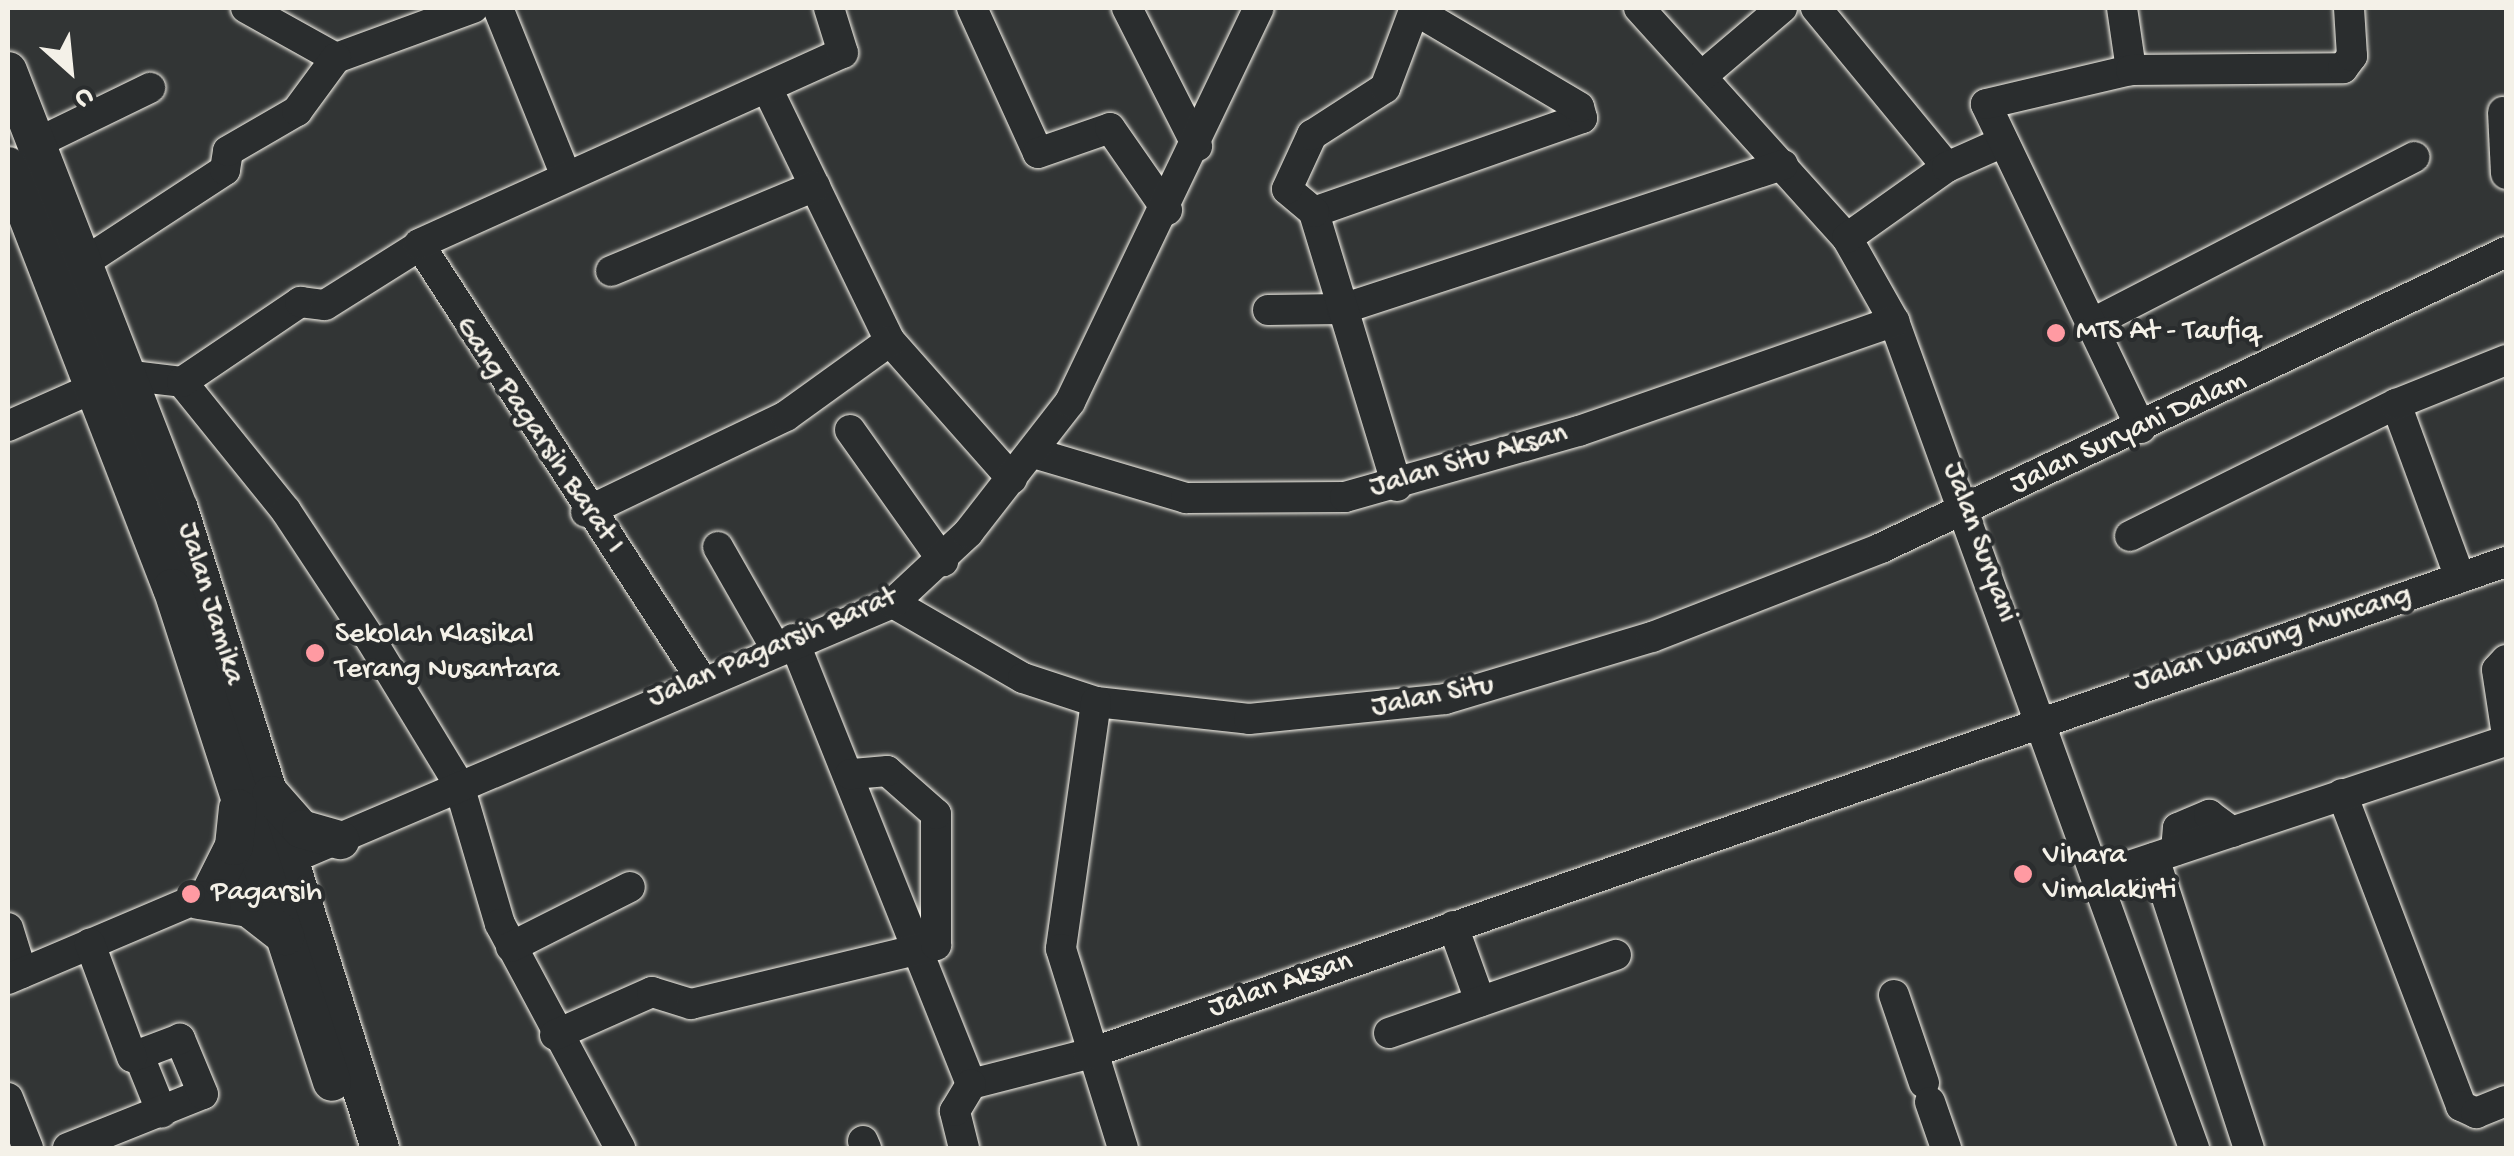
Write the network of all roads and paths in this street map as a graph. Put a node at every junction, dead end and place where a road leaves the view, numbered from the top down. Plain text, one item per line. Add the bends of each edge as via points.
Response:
1 (246, 8) edge
2 (473, 8) edge
3 (498, 8) edge
4 (829, 8) edge
5 (972, 8) edge
6 (1126, 8) edge
7 (1259, 8) edge
8 (1415, 8) edge
9 (1639, 8) edge
10 (1782, 8) edge
11 (1817, 8) edge
12 (2122, 8) edge
13 (2349, 8) edge
14 (336, 58) junction
15 (2131, 70) junction
16 (8, 71) edge
17 (1702, 76) junction
18 (150, 88) dead end
19 (768, 90) junction
20 (2503, 112) dead end
21 (2001, 143) junction
22 (1197, 146) junction
23 (22, 154) edge
24 (2414, 157) dead end
25 (1783, 165) junction
26 (1947, 166) junction
27 (2506, 174) edge
28 (566, 176) junction
29 (815, 186) junction
30 (1167, 210) junction
31 (1314, 212) junction
32 (1847, 238) junction
33 (419, 246) junction
34 (2506, 252) edge
35 (86, 261) junction
36 (611, 271) dead end
37 (1342, 309) junction
38 (1268, 310) dead end
39 (1894, 321) junction
40 (2091, 324) junction
41 (890, 340) junction
42 (2506, 360) edge
43 (114, 381) junction
44 (182, 382) junction
45 (2396, 404) junction
46 (8, 426) edge
47 (2141, 428) junction
48 (850, 430) dead end
49 (1034, 452) junction
50 (1012, 479) junction
51 (1397, 486) junction
52 (1968, 511) junction
53 (586, 512) junction
54 (2130, 536) dead end
55 (718, 547) dead end
56 (943, 560) junction
57 (2506, 562) edge
58 (2460, 578) junction
59 (893, 603) junction
60 (784, 643) junction
61 (2506, 660) edge
62 (701, 680) junction
63 (1096, 702) junction
64 (2040, 720) junction
65 (2506, 730) edge
66 (2506, 741) edge
67 (850, 774) junction
68 (460, 786) junction
69 (250, 790) junction
70 (2342, 794) junction
71 (336, 842) junction
72 (2165, 854) junction
73 (276, 867) junction
74 (2096, 877) junction
75 (630, 887) dead end
76 (205, 897) junction
77 (296, 925) junction
78 (1453, 926) junction
79 (8, 928) edge
80 (90, 944) junction
81 (511, 947) junction
82 (924, 954) junction
83 (1616, 955) dead end
84 (15, 976) edge
85 (1894, 995) dead end
86 (1480, 1001) junction
87 (1390, 1033) dead end
88 (554, 1035) junction
89 (1088, 1054) junction
90 (139, 1056) junction
91 (971, 1084) junction
92 (8, 1098) edge
93 (2506, 1101) edge
94 (162, 1112) junction
95 (83, 1146) edge
96 (28, 1148) edge
97 (353, 1148) edge
98 (380, 1148) edge
99 (620, 1148) edge
100 (964, 1148) edge
101 (1123, 1148) edge
102 (1946, 1148) edge
103 (2194, 1148) edge
104 (2249, 1148) edge

1 - 14 street
2 - 14 street
3 - 28 street
4 - 19 street via 847,50
5 - 30 street via 1038,153 1110,128
6 - 22 street
7 - 22 street, Jalan Pagarsih Barat
8 - 31 street via 1385,88 1302,146 1287,189
8 - 31 street via 1579,107 1582,118
9 - 17 street, Jalan Suryani
10 - 17 street
11 - 26 street
12 - 15 street
13 - 15 street via 2352,56 2343,68
14 - 35 street via 297,111 228,150 225,170
15 - 21 street via 1990,99
16 - 23 main road, Jalan Jamika
17 - 25 street, Jalan Suryani
18 - 23 street
19 - 28 street
19 - 29 street
20 - 27 street
21 - 26 street
21 - 40 street
22 - 30 street, Jalan Pagarsih Barat
23 - 35 main road, Jalan Jamika
23 - 43 main road, Jalan Jamika
24 - 40 street
25 - 32 street, Jalan Suryani
25 - 37 street
26 - 32 street
28 - 33 street
29 - 36 street
29 - 41 street
30 - 49 street, Jalan Pagarsih Barat via 1096,360
31 - 37 street
32 - 39 street, Jalan Suryani
33 - 44 street via 325,304 300,302
33 - 53 street, Gang Pagarsih Barat I
34 - 47 street, Jalan Suryani Dalam
35 - 43 main road, Jalan Jamika
37 - 38 street
37 - 51 street
39 - 51 street, Jalan Situ Aksan
39 - 52 street, Jalan Suryani
40 - 47 street
41 - 50 street
41 - 53 street via 786,416
42 - 45 street
43 - 44 street
43 - 46 street
43 - 69 main road, Jalan Jamika
44 - 68 street via 286,510
45 - 54 street
45 - 58 street
47 - 52 street, Jalan Suryani Dalam
48 - 56 street
49 - 50 street, Jalan Pagarsih Barat
49 - 51 street, Jalan Situ Aksan via 1134,488 1203,500 1292,503
50 - 56 street, Jalan Pagarsih Barat
52 - 63 street, Jalan Situ via 1652,637 1445,699 1249,719
52 - 64 street, Jalan Suryani
53 - 62 street, Gang Pagarsih Barat I
55 - 60 street
56 - 59 street, Jalan Pagarsih Barat
57 - 58 street, Jalan Warung Muncang
58 - 64 street, Jalan Warung Muncang
59 - 60 street, Jalan Pagarsih Barat
59 - 63 street, Jalan Situ via 1023,678
60 - 62 street, Jalan Pagarsih Barat
60 - 67 street
61 - 65 street via 2498,670
62 - 68 street, Jalan Pagarsih Barat
63 - 89 street via 1060,919
64 - 74 street, Jalan Suryani
64 - 78 street, Jalan Aksan
66 - 70 street
67 - 82 street
67 - 82 street via 887,771 936,814 941,925
68 - 71 street, Jalan Pagarsih Barat
68 - 81 street via 478,866
69 - 71 main road via 296,825
69 - 73 main road, Jalan Jamika
69 - 76 main road via 234,846
70 - 72 street via 2232,832 2208,815 2178,828
70 - 93 street via 2461,1106 2476,1113
71 - 73 street, Jalan Pagarsih Barat
71 - 77 main road via 311,877
72 - 74 street
72 - 104 street
73 - 76 street, Jalan Pagarsih Barat
73 - 77 main road, Jalan Jamika
74 - 103 street, Jalan Suryani
75 - 81 street
76 - 77 main road
76 - 80 street, Jalan Pagarsih Barat
77 - 97 main road, Jalan Jamika
77 - 98 main road, Jalan Jamika
78 - 86 street
78 - 89 street, Jalan Aksan
79 - 84 street
80 - 84 street, Jalan Pagarsih Barat
80 - 90 street
81 - 88 street
82 - 88 street via 690,1004 652,992
82 - 91 street
83 - 86 street
85 - 102 street
86 - 87 street
88 - 99 street
89 - 91 street, Jalan Aksan
89 - 101 street
90 - 94 street
90 - 94 street via 182,1041 203,1094
91 - 100 street via 955,1111
92 - 96 street
94 - 95 street

